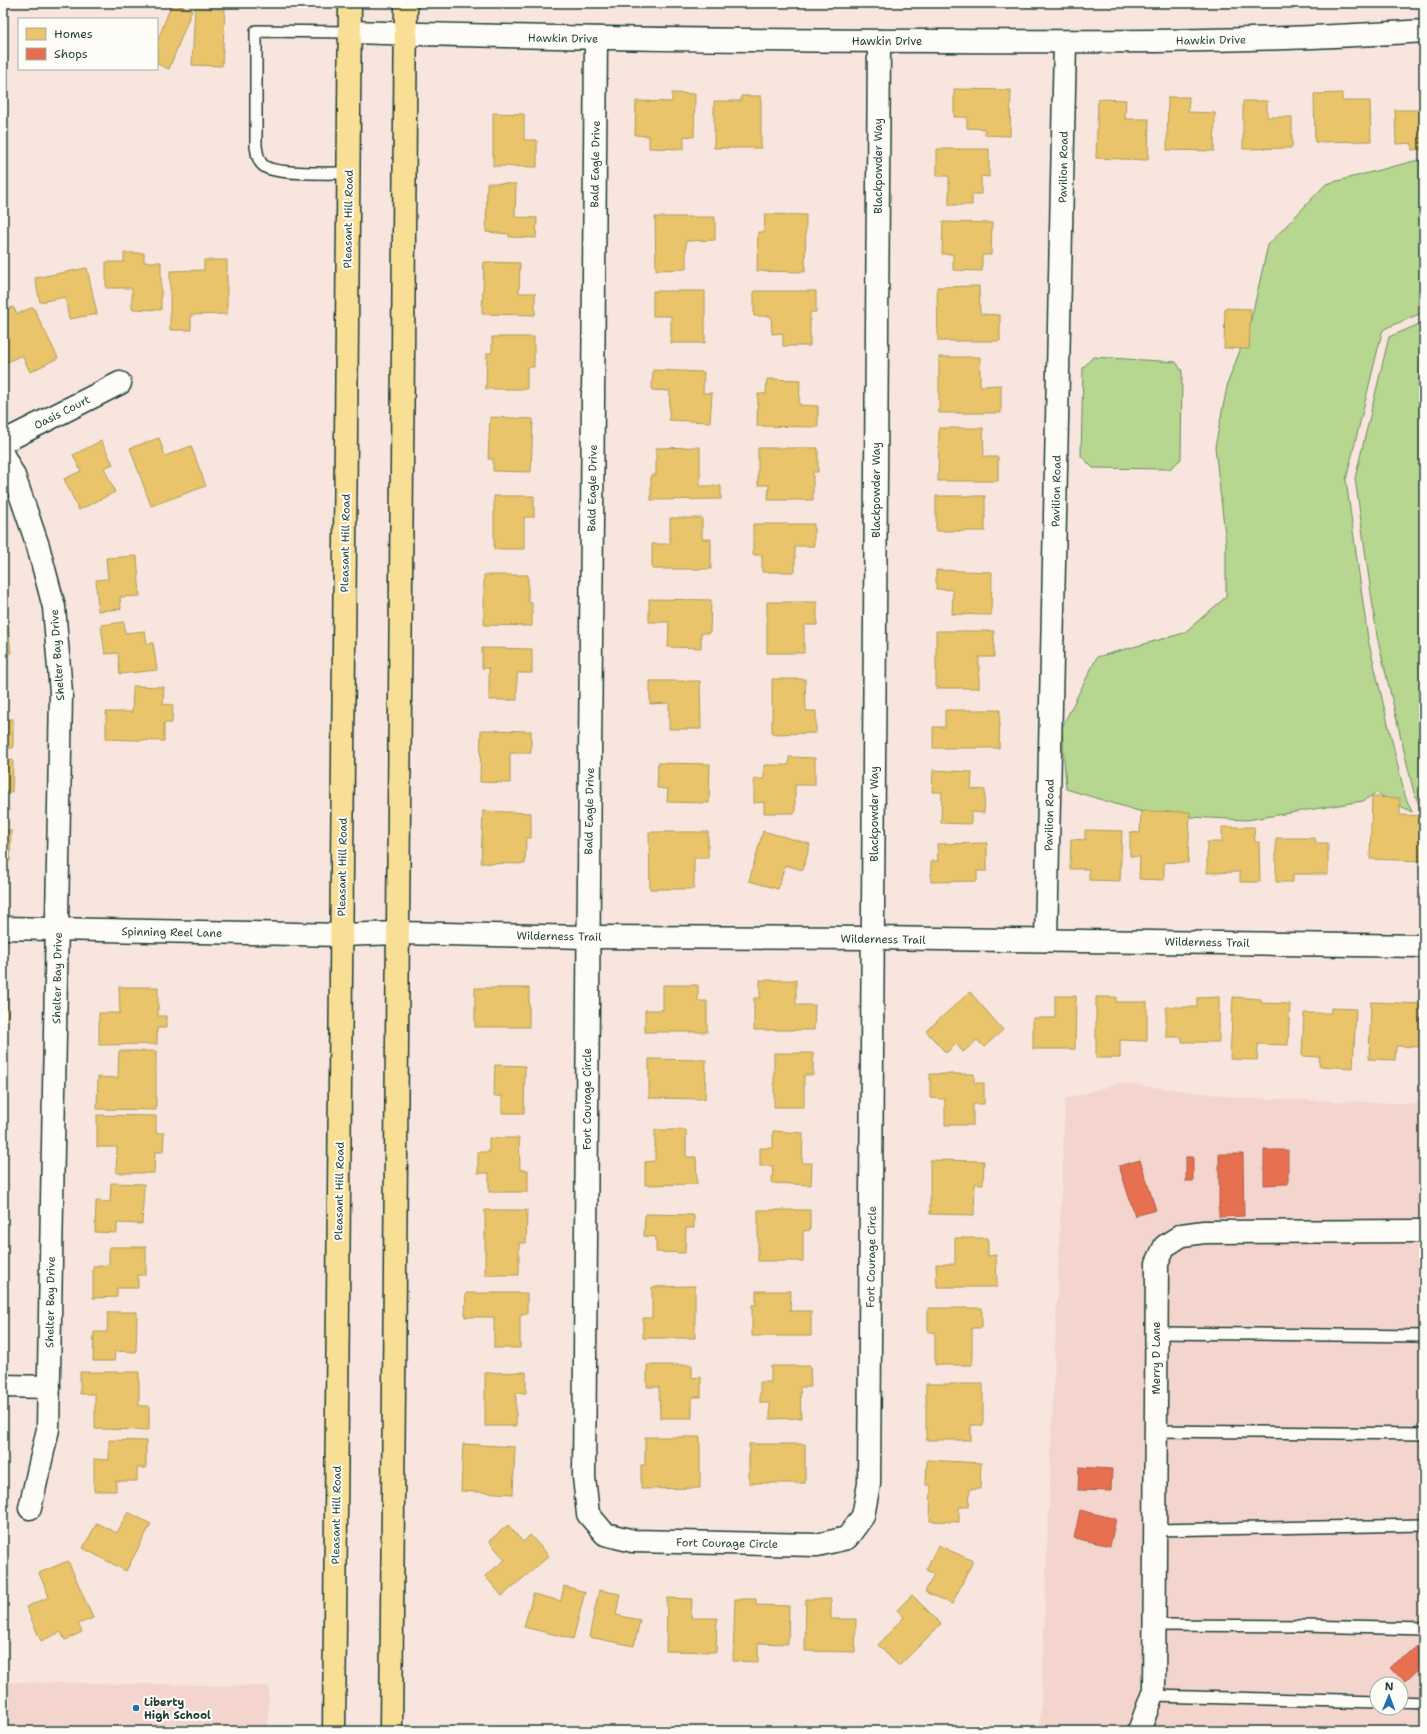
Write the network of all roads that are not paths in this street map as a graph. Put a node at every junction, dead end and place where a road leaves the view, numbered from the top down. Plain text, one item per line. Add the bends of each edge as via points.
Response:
1 (350, 3) edge
2 (406, 3) edge
3 (1424, 30) edge
4 (350, 32) junction
5 (406, 34) junction
6 (596, 38) junction
7 (879, 41) junction
8 (1065, 42) junction
9 (348, 173) junction
10 (120, 383) dead end
11 (3, 442) edge
12 (3, 455) edge
13 (3, 928) edge
14 (57, 930) junction
15 (398, 933) junction
16 (341, 935) junction
17 (588, 937) junction
18 (873, 938) junction
19 (1046, 940) junction
20 (1424, 946) edge
21 (1424, 1231) edge
22 (1156, 1333) junction
23 (1424, 1336) edge
24 (3, 1386) edge
25 (49, 1387) junction
26 (1155, 1431) junction
27 (1424, 1434) edge
28 (30, 1508) dead end
29 (1424, 1525) edge
30 (1155, 1530) junction
31 (1154, 1625) junction
32 (1424, 1629) edge
33 (1152, 1696) junction
34 (1369, 1702) edge
35 (1409, 1702) edge
36 (1424, 1703) edge
37 (334, 1731) edge
38 (391, 1731) edge
39 (1139, 1731) edge

1 - 4 main road, Pleasant Hill Road
2 - 5 main road
3 - 8 street, Hawkin Drive via 1335,37
4 - 5 street, Hawkin Drive
4 - 9 main road, Pleasant Hill Road
4 - 9 lane via 256,31 256,146 264,167 277,171
5 - 6 street, Hawkin Drive
5 - 15 main road
6 - 7 street, Hawkin Drive
6 - 17 street, Bald Eagle Drive
7 - 8 street, Hawkin Drive
7 - 18 street, Blackpowder Way
8 - 19 street, Pavilion Road
9 - 16 main road, Pleasant Hill Road
10 - 11 street, Oasis Court
12 - 14 street, Shelter Bay Drive via 14,476 54,606 61,693
13 - 14 street, Spinning Reel Lane
14 - 16 street, Spinning Reel Lane
14 - 25 street, Shelter Bay Drive
15 - 16 street, Wilderness Trail
15 - 17 street, Wilderness Trail
15 - 38 main road
16 - 37 main road, Pleasant Hill Road
17 - 18 street, Wilderness Trail
17 - 18 street, Fort Courage Circle via 584,1477 588,1514 605,1534 633,1541 817,1546 847,1538 863,1516 869,1484
18 - 19 street, Wilderness Trail
19 - 20 street, Wilderness Trail
21 - 22 street, Merry D Lane via 1204,1232 1182,1235 1165,1246 1157,1263
22 - 23 lane
22 - 26 street, Merry D Lane
24 - 25 street
25 - 28 street, Shelter Bay Drive via 48,1429
26 - 27 lane
26 - 30 street, Merry D Lane
29 - 30 lane
30 - 31 street, Merry D Lane
31 - 32 lane
31 - 33 street, Merry D Lane
33 - 34 lane
33 - 39 street, Merry D Lane
35 - 36 lane

